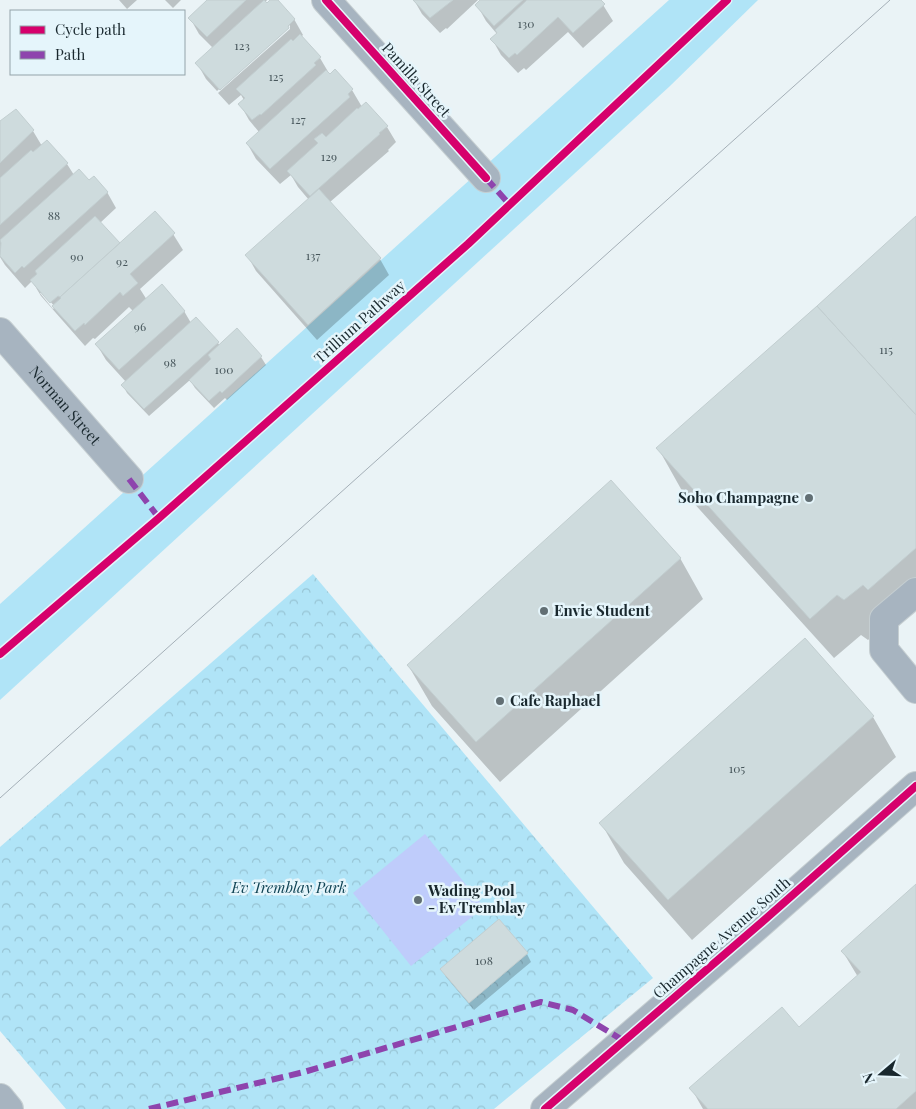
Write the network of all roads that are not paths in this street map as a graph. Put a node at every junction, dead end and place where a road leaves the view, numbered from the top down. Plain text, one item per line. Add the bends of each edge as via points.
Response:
1 (326, 0) edge
2 (486, 178) dead end
3 (0, 332) edge
4 (129, 479) dead end
5 (916, 592) edge
6 (916, 689) edge
7 (916, 786) edge
8 (0, 1098) edge
9 (10, 1109) edge
10 (545, 1109) edge

1 - 2 street, Pamilla Street
3 - 4 street, Norman Street
5 - 6 street via 884,619 884,650
7 - 10 street, Champagne Avenue South
8 - 9 street

